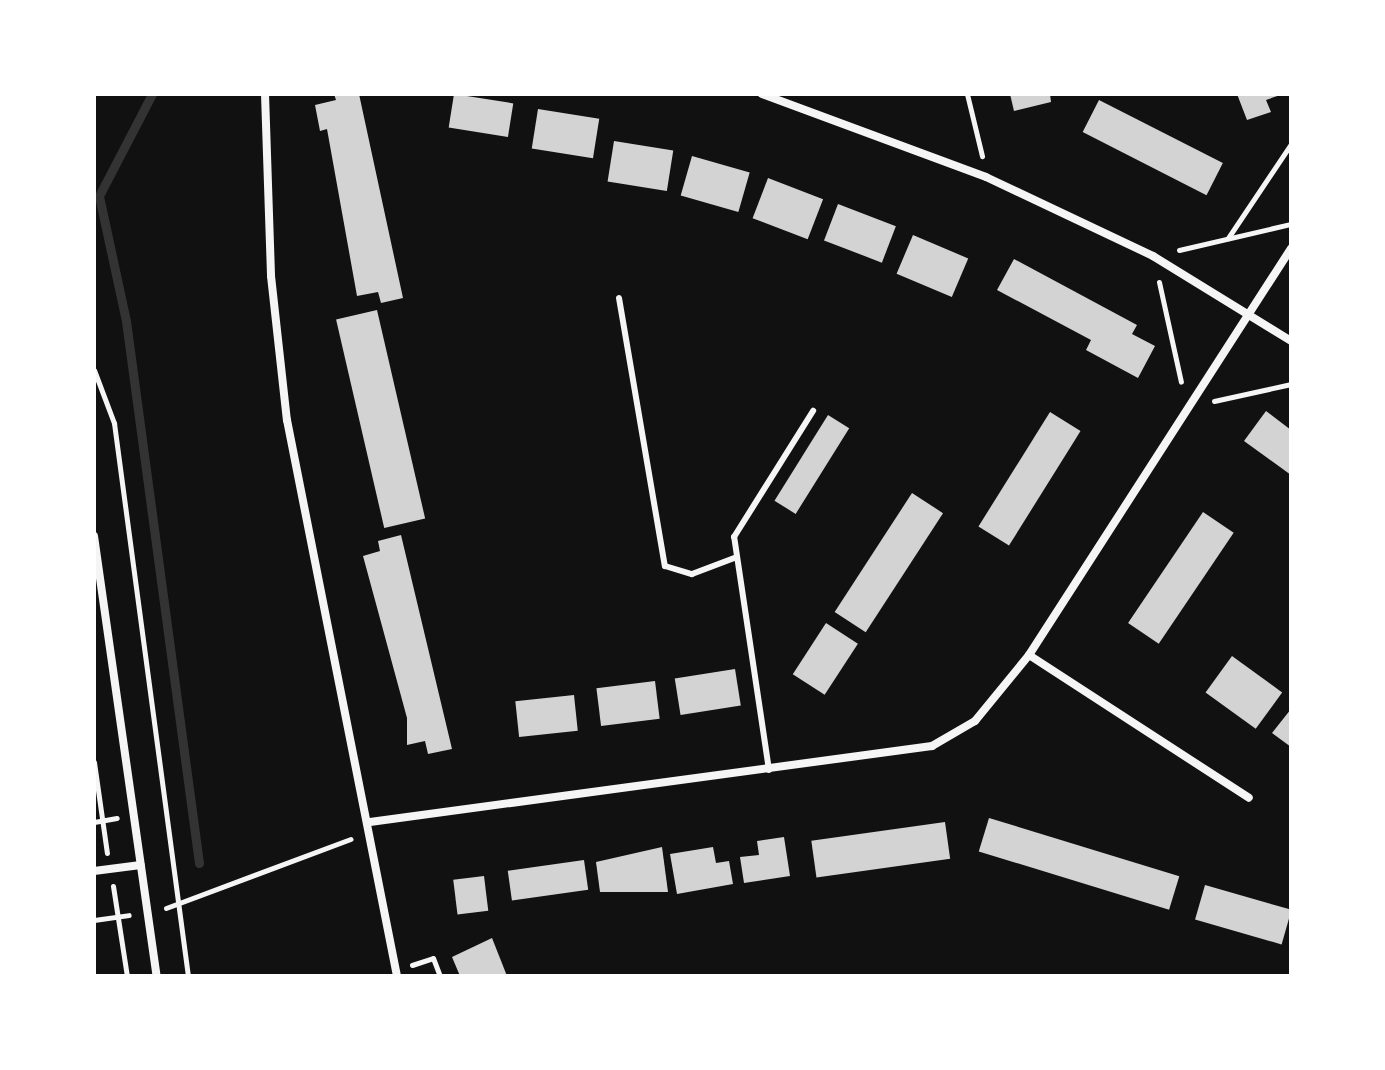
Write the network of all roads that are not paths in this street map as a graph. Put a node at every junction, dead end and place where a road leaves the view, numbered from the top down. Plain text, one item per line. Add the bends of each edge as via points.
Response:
1 (265, 94) edge
2 (762, 94) edge
3 (1291, 248) edge
4 (619, 298) dead end
5 (1250, 316) junction
6 (1291, 341) edge
7 (813, 411) dead end
8 (94, 536) edge
9 (737, 557) junction
10 (1029, 655) junction
11 (769, 770) junction
12 (1249, 798) dead end
13 (370, 822) junction
14 (141, 865) junction
15 (94, 871) edge
16 (396, 973) edge
17 (157, 976) edge

1 - 13 street via 271,276 287,420
2 - 5 street via 986,177 1153,256
3 - 5 street
4 - 9 lane via 665,566 692,574
5 - 6 street
5 - 10 street
7 - 9 lane via 734,537
8 - 14 street
9 - 11 lane
10 - 11 street via 975,721 932,746
10 - 12 street
11 - 13 street
13 - 16 street
14 - 15 street
14 - 17 street

